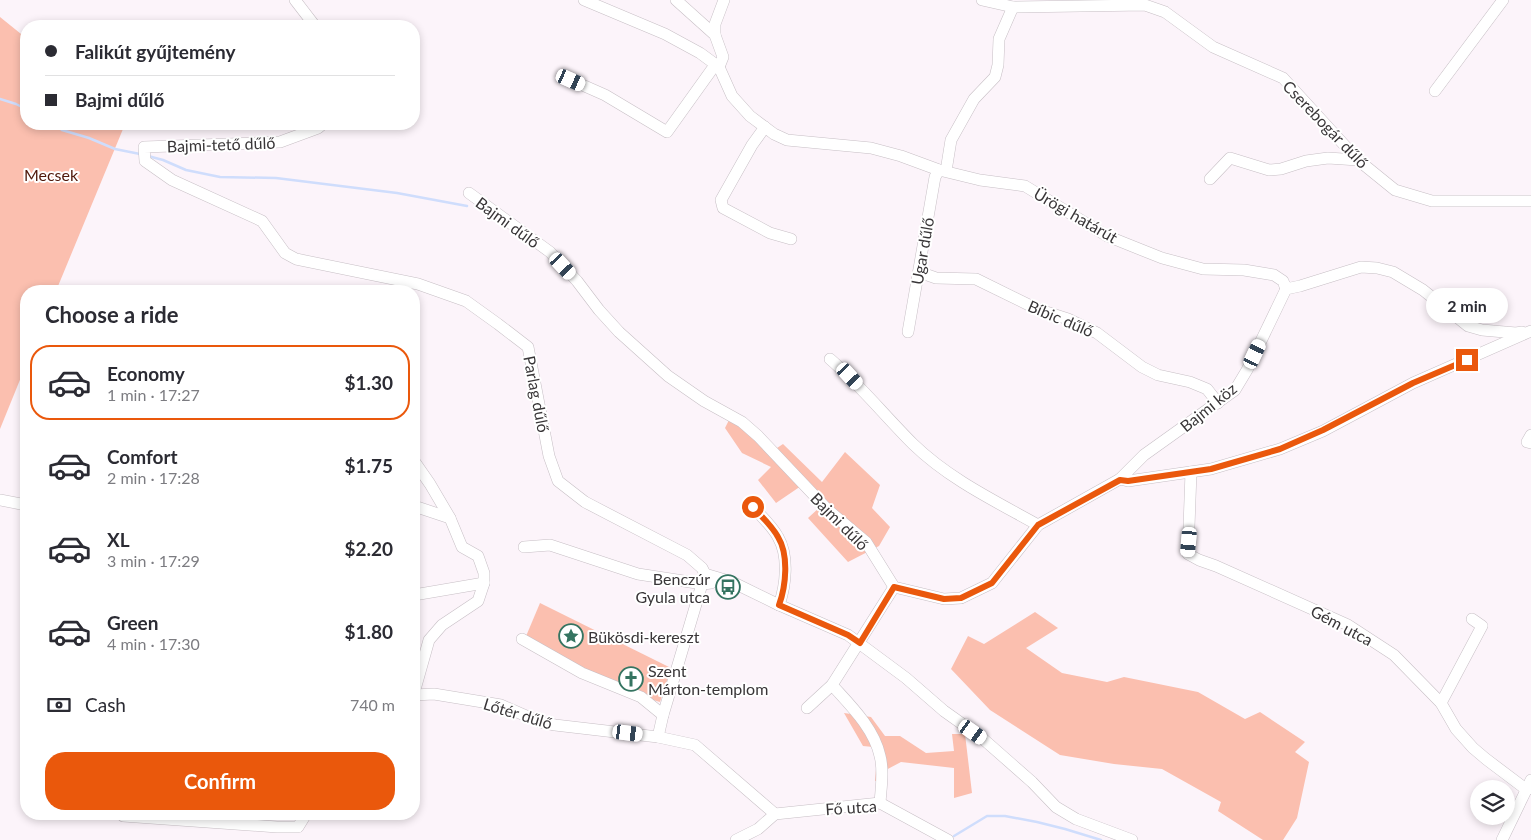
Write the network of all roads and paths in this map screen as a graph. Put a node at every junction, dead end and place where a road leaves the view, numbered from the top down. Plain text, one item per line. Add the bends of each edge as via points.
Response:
1 (295, 0) edge
2 (584, 0) edge
3 (676, 0) edge
4 (724, 0) edge
5 (982, 0) edge
6 (1503, 0) edge
7 (1013, 7) junction
8 (310, 20) edge
9 (714, 35) junction
10 (717, 66) junction
11 (571, 80) dead end
12 (1435, 91) dead end
13 (765, 127) junction
14 (313, 130) edge
15 (144, 147) joint
16 (1358, 160) junction
17 (942, 170) junction
18 (1210, 180) dead end
19 (469, 193) dead end
20 (1531, 201) edge
21 (791, 239) dead end
22 (919, 272) junction
23 (1286, 289) junction
24 (1531, 331) edge
25 (908, 332) dead end
26 (830, 359) dead end
27 (1218, 403) junction
28 (1531, 435) edge
29 (1531, 444) edge
30 (420, 470) edge
31 (1191, 472) junction
32 (1120, 480) junction
33 (0, 500) edge
34 (751, 501) dead end
35 (20, 504) edge
36 (420, 508) edge
37 (450, 518) junction
38 (1038, 525) junction
39 (524, 547) dead end
40 (704, 575) junction
41 (484, 583) junction
42 (894, 587) junction
43 (420, 594) edge
44 (779, 605) junction
45 (1472, 619) dead end
46 (522, 639) dead end
47 (860, 643) junction
48 (420, 672) edge
49 (832, 685) junction
50 (420, 694) edge
51 (1441, 703) junction
52 (807, 708) dead end
53 (663, 715) junction
54 (658, 737) junction
55 (1528, 791) edge
56 (880, 803) junction
57 (775, 814) junction
58 (179, 820) edge
59 (302, 820) edge
60 (736, 840) edge
61 (948, 840) edge
62 (1132, 840) edge
63 (1502, 840) edge

1 - 8 street
2 - 10 street, Ürögi határút via 665,34
3 - 9 street
4 - 9 street
5 - 7 street, Cserebogár dűlő
6 - 12 street
7 - 16 street, Cserebogár dűlő via 1145,5 1165,12 1213,47 1283,78
7 - 17 street, Ugar dűlő via 1000,39 995,77 974,99 951,140
9 - 10 street via 723,57
10 - 11 street via 667,132 605,95
10 - 13 street, Ürögi határút via 732,96
13 - 17 street, Ürögi határút via 787,140 871,148
13 - 21 street via 721,200 723,208 770,233
14 - 15 street, Bajmi-tető dűlő via 280,142
15 - 40 street, Parlag dűlő via 145,162 172,180 262,221 286,253 296,259 418,284 466,301 498,324 528,347 549,456 558,481 584,502 688,555
16 - 18 street via 1328,158 1269,170 1230,158
16 - 20 street, Cserebogár dűlő via 1395,190 1432,201
17 - 22 street, Ugar dűlő via 936,177
17 - 23 street, Ürögi határút via 980,180 1025,186 1107,236 1162,258 1203,269 1274,275 1283,281
19 - 42 street, Bajmi dűlő via 550,252 613,325 668,376 742,422 758,436 828,510 866,542
22 - 25 street, Ugar dűlő
22 - 27 street, Bíbic dűlő via 936,278 976,279 1037,309 1068,319 1098,333 1142,368 1158,376 1207,389
23 - 24 street via 1361,267 1376,268 1393,272 1423,290 1468,326 1516,333
23 - 27 street, Bajmi köz via 1235,390
24 - 31 street via 1413,383 1280,449
26 - 38 street via 914,445 937,464 967,486
27 - 32 street, Bajmi köz via 1144,455
28 - 29 street via 1527,442
30 - 37 street
31 - 32 street
31 - 51 street, Gém utca via 1188,554 1348,625 1394,655
32 - 38 street
33 - 35 street
34 - 44 street via 778,537 784,555 784,593
36 - 37 street
37 - 41 street via 462,547 478,556
38 - 42 street via 992,583 961,598 944,599
39 - 40 street via 550,546 638,574
40 - 44 street via 732,582
40 - 53 street
41 - 43 street
41 - 48 street via 478,601 442,625 429,640
42 - 47 street
44 - 47 street
45 - 51 street via 1482,626
46 - 53 street via 582,673 641,697
47 - 49 street
47 - 62 street via 982,738 1056,808
49 - 52 street
49 - 56 street via 870,732 880,755
50 - 54 street, Lőtér dűlő via 501,705 555,725
51 - 55 street, Gém utca via 1456,729 1473,748
53 - 54 street
54 - 57 street, Lőtér dűlő via 695,745
55 - 63 street
56 - 57 street, Fő utca
56 - 61 street, Fő utca
57 - 60 street via 758,829
58 - 59 street via 298,827

